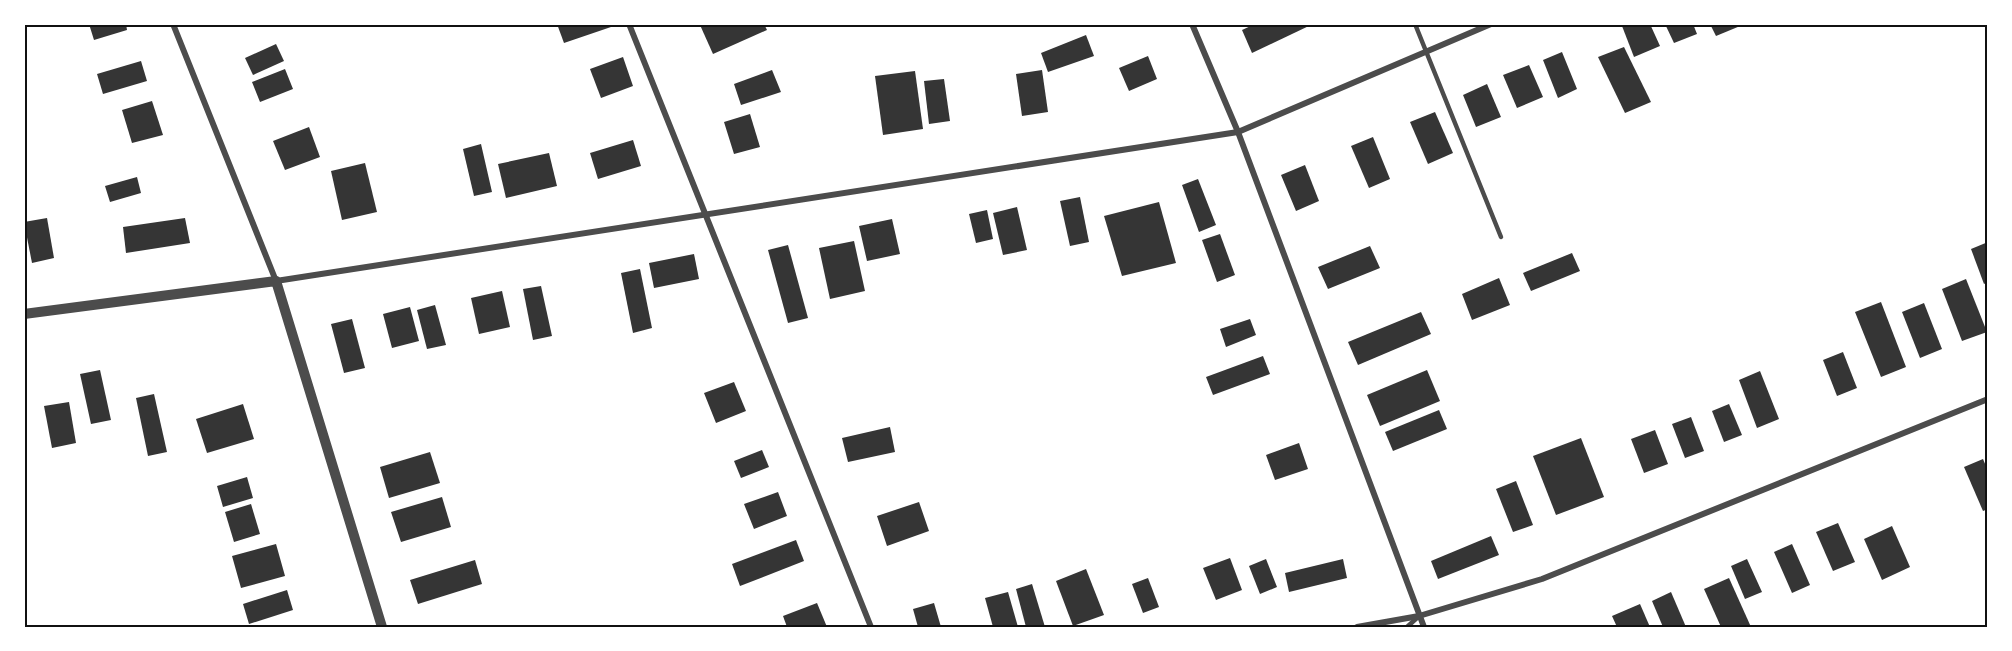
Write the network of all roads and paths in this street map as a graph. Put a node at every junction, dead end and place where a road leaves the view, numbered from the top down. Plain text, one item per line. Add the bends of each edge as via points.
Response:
1 (173, 24) edge
2 (629, 24) edge
3 (1192, 24) edge
4 (1415, 24) edge
5 (1491, 24) edge
6 (1424, 52) junction
7 (1238, 132) junction
8 (703, 213) junction
9 (1501, 237) dead end
10 (276, 281) junction
11 (24, 314) edge
12 (1988, 399) edge
13 (1419, 616) junction
14 (382, 627) edge
15 (871, 627) edge
16 (1357, 627) edge
17 (1407, 627) edge
18 (1424, 627) edge

1 - 10 street
2 - 8 street
3 - 7 street
4 - 6 lane
5 - 6 street
6 - 7 street
6 - 9 lane
7 - 8 street
7 - 13 street
8 - 10 street
8 - 15 street
10 - 11 street
10 - 14 street
12 - 13 street via 1542,579
13 - 16 street
13 - 17 lane
13 - 18 street

